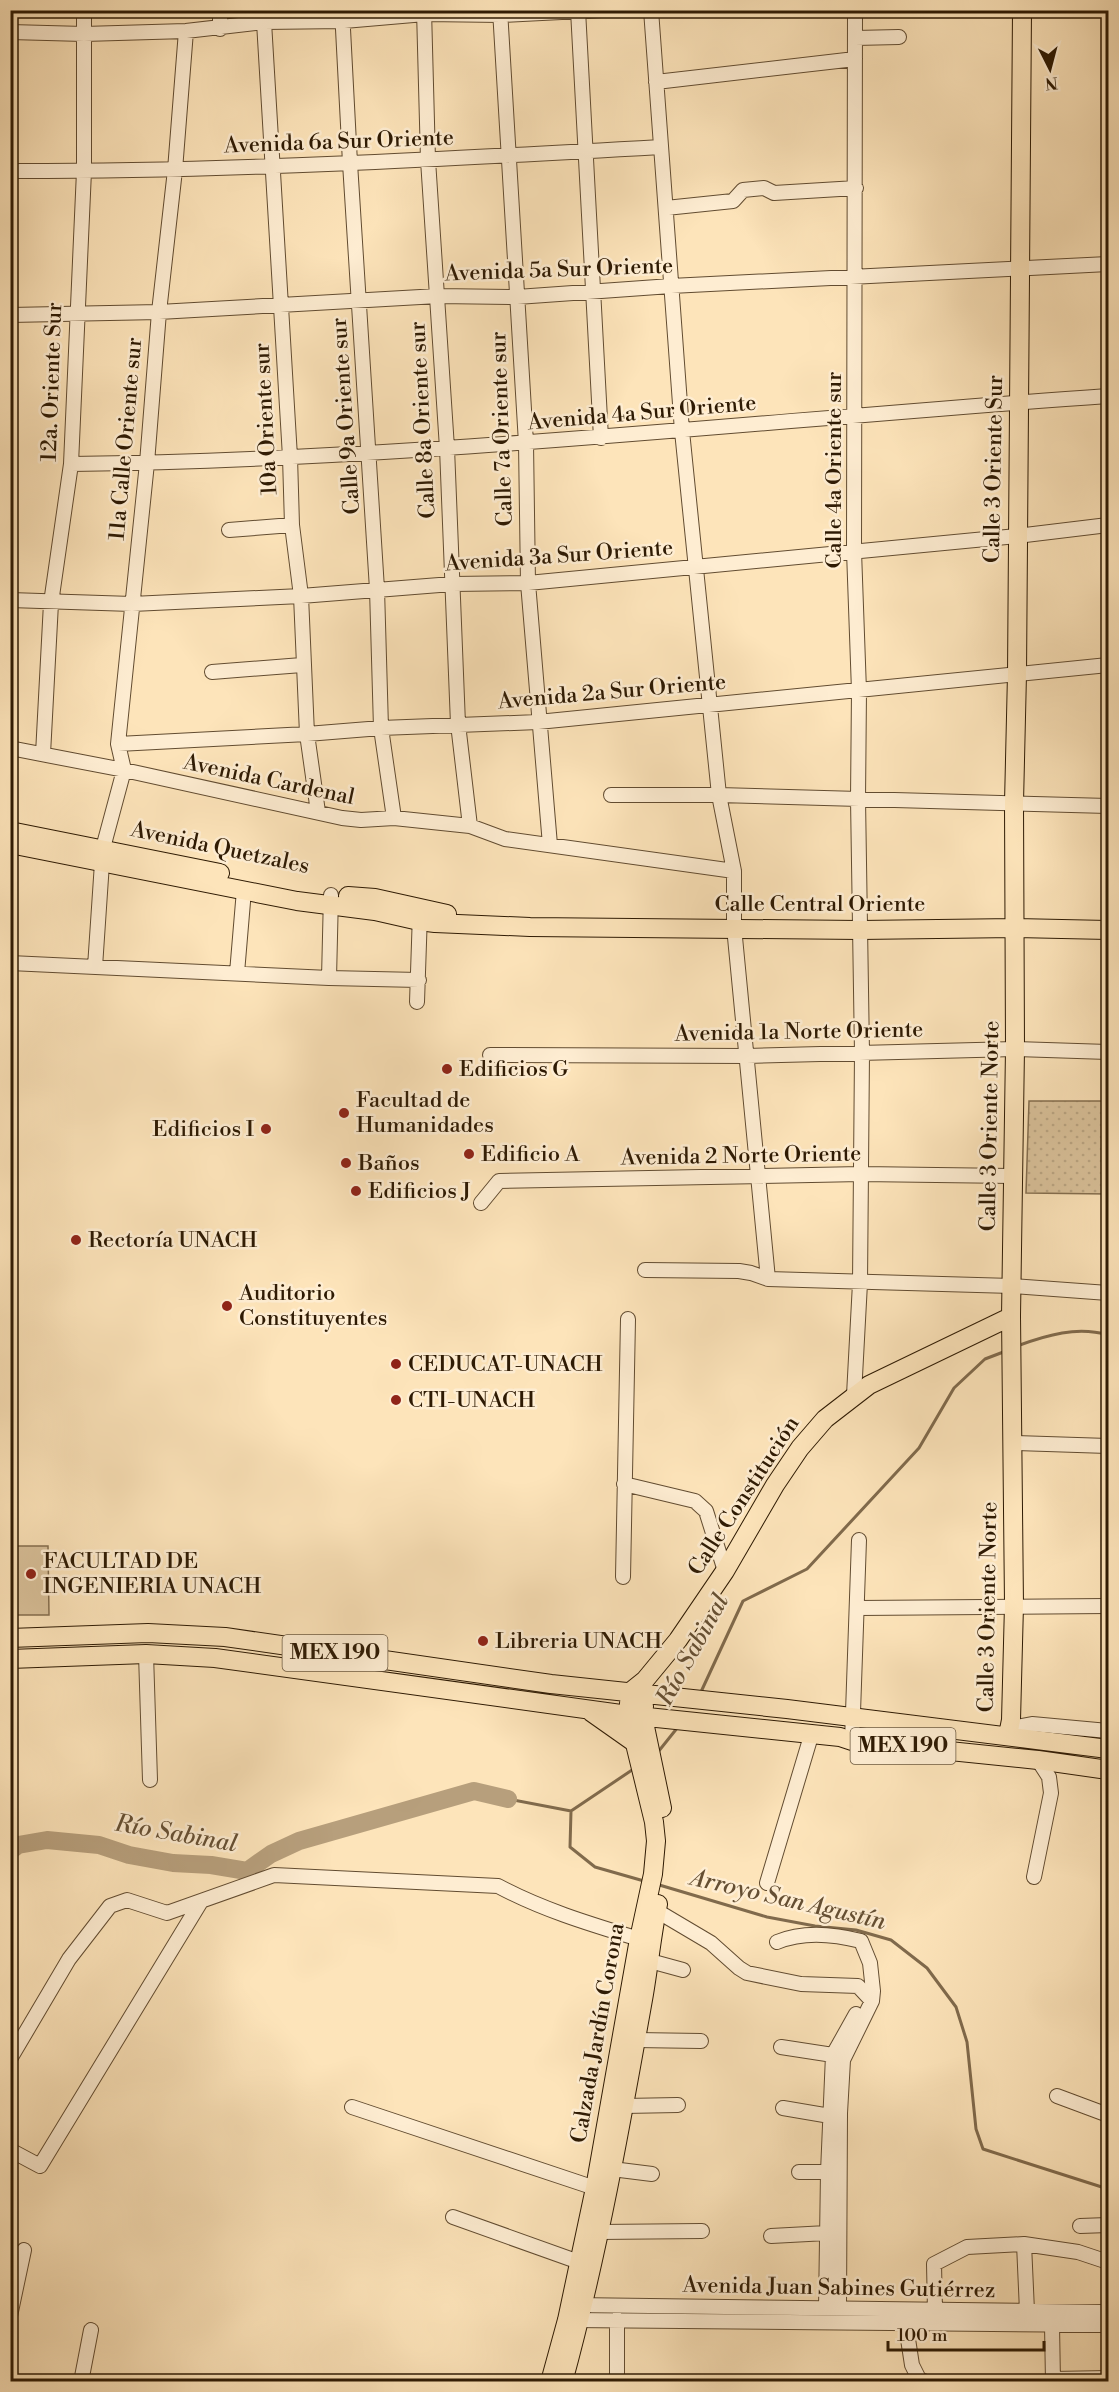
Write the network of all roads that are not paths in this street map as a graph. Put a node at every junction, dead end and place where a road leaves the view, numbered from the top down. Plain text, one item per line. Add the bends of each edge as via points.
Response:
1 (84, 10) edge
2 (220, 10) edge
3 (601, 10) edge
4 (651, 10) edge
5 (855, 10) edge
6 (1022, 10) edge
7 (578, 11) edge
8 (425, 12) edge
9 (500, 13) edge
10 (343, 16) edge
11 (264, 22) junction
12 (220, 29) junction
13 (186, 31) junction
14 (10, 32) edge
15 (84, 34) junction
16 (899, 37) dead end
17 (855, 38) junction
18 (855, 59) junction
19 (656, 82) junction
20 (661, 147) junction
21 (585, 151) junction
22 (508, 156) junction
23 (428, 160) junction
24 (350, 163) junction
25 (273, 166) junction
26 (175, 170) junction
27 (19, 171) dead end
28 (84, 171) junction
29 (856, 188) junction
30 (666, 208) junction
31 (1108, 264) edge
32 (1019, 270) junction
33 (856, 278) junction
34 (671, 286) junction
35 (592, 292) junction
36 (438, 296) junction
37 (517, 297) junction
38 (359, 302) junction
39 (282, 306) junction
40 (159, 312) junction
41 (76, 314) junction
42 (10, 315) edge
43 (1108, 396) edge
44 (1019, 403) junction
45 (855, 415) junction
46 (682, 431) junction
47 (601, 438) junction
48 (526, 444) junction
49 (447, 448) junction
50 (369, 452) junction
51 (290, 457) junction
52 (147, 463) junction
53 (71, 464) junction
54 (292, 525) junction
55 (1108, 525) edge
56 (229, 530) dead end
57 (1017, 536) junction
58 (854, 551) junction
59 (696, 568) junction
60 (528, 583) junction
61 (452, 584) junction
62 (377, 589) junction
63 (301, 596) junction
64 (10, 600) edge
65 (51, 603) junction
66 (132, 604) junction
67 (302, 665) junction
68 (1108, 665) edge
69 (212, 672) dead end
70 (1017, 674) junction
71 (859, 691) junction
72 (709, 706) junction
73 (538, 722) junction
74 (458, 724) junction
75 (381, 728) junction
76 (307, 734) junction
77 (118, 744) junction
78 (10, 748) edge
79 (43, 754) junction
80 (124, 770) junction
81 (611, 795) dead end
82 (719, 795) junction
83 (858, 799) junction
84 (1014, 803) junction
85 (1108, 806) edge
86 (318, 812) junction
87 (394, 818) junction
88 (470, 826) junction
89 (10, 831) edge
90 (10, 844) edge
91 (550, 845) junction
92 (102, 855) junction
93 (734, 871) junction
94 (244, 890) junction
95 (331, 900) junction
96 (420, 915) junction
97 (530, 927) joint
98 (734, 927) junction
99 (1015, 927) junction
100 (860, 930) junction
101 (1108, 930) edge
102 (10, 963) edge
103 (95, 967) junction
104 (237, 973) junction
105 (329, 978) junction
106 (419, 980) junction
107 (417, 1002) dead end
108 (1015, 1049) junction
109 (1108, 1052) edge
110 (862, 1053) junction
111 (490, 1055) dead end
112 (747, 1056) junction
113 (861, 1174) junction
114 (1012, 1176) junction
115 (759, 1177) junction
116 (481, 1203) dead end
117 (645, 1270) dead end
118 (768, 1279) junction
119 (860, 1283) junction
120 (1012, 1286) junction
121 (1108, 1293) edge
122 (628, 1319) dead end
123 (1009, 1322) junction
124 (854, 1395) junction
125 (1014, 1443) junction
126 (1108, 1446) edge
127 (624, 1484) junction
128 (859, 1540) dead end
129 (725, 1571) junction
130 (623, 1577) dead end
131 (1014, 1605) junction
132 (1108, 1606) edge
133 (858, 1608) junction
134 (10, 1638) edge
135 (146, 1654) junction
136 (10, 1659) edge
137 (645, 1690) junction
138 (587, 1709) junction
139 (643, 1717) junction
140 (853, 1717) junction
141 (1108, 1731) edge
142 (1008, 1735) junction
143 (811, 1736) junction
144 (852, 1741) junction
145 (640, 1746) junction
146 (1108, 1749) edge
147 (975, 1753) junction
148 (1038, 1760) junction
149 (1108, 1770) edge
150 (150, 1780) dead end
151 (1034, 1877) dead end
152 (767, 1883) dead end
153 (655, 1900) junction
154 (200, 1903) junction
155 (639, 1939) junction
156 (777, 1942) dead end
157 (650, 1961) junction
158 (683, 1970) dead end
159 (870, 1996) junction
160 (636, 2040) junction
161 (701, 2041) dead end
162 (781, 2047) dead end
163 (833, 2055) junction
164 (10, 2059) edge
165 (837, 2086) junction
166 (1057, 2096) dead end
167 (678, 2105) dead end
168 (624, 2106) junction
169 (352, 2107) dead end
170 (783, 2108) dead end
171 (1108, 2115) edge
172 (830, 2116) junction
173 (10, 2150) edge
174 (612, 2169) junction
175 (799, 2172) dead end
176 (828, 2172) junction
177 (652, 2174) dead end
178 (595, 2188) junction
179 (834, 2200) junction
180 (453, 2217) dead end
181 (1108, 2225) edge
182 (1080, 2226) dead end
183 (702, 2231) dead end
184 (599, 2232) junction
185 (827, 2233) junction
186 (771, 2236) dead end
187 (1024, 2244) junction
188 (24, 2250) dead end
189 (579, 2262) junction
190 (1108, 2262) edge
191 (832, 2308) junction
192 (935, 2310) junction
193 (1027, 2311) junction
194 (1108, 2312) edge
195 (575, 2313) junction
196 (782, 2315) junction
197 (10, 2316) edge
198 (904, 2316) junction
199 (1010, 2317) junction
200 (617, 2319) junction
201 (1052, 2325) junction
202 (1108, 2325) edge
203 (91, 2330) dead end
204 (1108, 2378) edge
205 (922, 2380) edge
206 (1053, 2380) edge
207 (81, 2382) edge
208 (550, 2382) edge
209 (563, 2382) edge
210 (617, 2382) edge
211 (937, 2382) edge
212 (954, 2382) edge

1 - 15 street, 12a. Oriente Sur
2 - 12 street
3 - 7 street
4 - 19 street
5 - 17 street, Calle 4a Oriente sur
6 - 32 main road, Calle 3 Oriente Sur
7 - 9 street
7 - 21 street
8 - 9 street
8 - 10 street
8 - 23 street, Calle 8a Oriente sur
9 - 22 street, Calle 7a Oriente sur
10 - 11 street
10 - 24 street, Calle 9a Oriente sur
11 - 12 street
11 - 25 street, 10a Oriente sur
12 - 13 street
13 - 15 street
13 - 26 street, 11a Calle Oriente sur
14 - 15 street
15 - 28 street, 12a. Oriente Sur
16 - 17 street
17 - 18 street, Calle 4a Oriente sur
18 - 19 street
18 - 29 street, Calle 4a Oriente sur
19 - 20 street
20 - 21 street, Avenida 6a Sur Oriente
20 - 30 street
21 - 22 street, Avenida 6a Sur Oriente
21 - 35 street
22 - 23 street, Avenida 6a Sur Oriente
22 - 37 street, Calle 7a Oriente sur
23 - 24 street, Avenida 6a Sur Oriente
23 - 36 street, Calle 8a Oriente sur
24 - 25 street, Avenida 6a Sur Oriente
24 - 38 street, Calle 9a Oriente sur
25 - 26 street, Avenida 6a Sur Oriente
25 - 39 street, 10a Oriente sur
26 - 28 street, Avenida 6a Sur Oriente
26 - 40 street, 11a Calle Oriente sur
27 - 28 street, Avenida 6a Sur Oriente
28 - 41 street, 12a. Oriente Sur
29 - 30 street via 774,193 764,188 743,190 733,201
29 - 33 street, Calle 4a Oriente sur
30 - 34 street
31 - 32 street, Avenida 5a Sur Oriente
32 - 33 street, Avenida 5a Sur Oriente
32 - 44 main road, Calle 3 Oriente Sur
33 - 34 street, Avenida 5a Sur Oriente
33 - 45 street, Calle 4a Oriente sur
34 - 35 street, Avenida 5a Sur Oriente
34 - 46 street
35 - 37 street, Avenida 5a Sur Oriente
35 - 47 street
36 - 37 street, Avenida 5a Sur Oriente
36 - 38 street, Avenida 5a Sur Oriente
36 - 49 street, Calle 8a Oriente sur
37 - 48 street, Calle 7a Oriente sur
38 - 39 street, Avenida 5a Sur Oriente
38 - 50 street, Calle 9a Oriente sur
39 - 40 street, Avenida 5a Sur Oriente
39 - 51 street, 10a Oriente sur
40 - 41 street, Avenida 5a Sur Oriente
40 - 52 street, 11a Calle Oriente sur
41 - 42 street, Avenida 5a Sur Oriente
41 - 53 street, 12a. Oriente Sur
43 - 44 street, Avenida 4a Sur Oriente
44 - 45 street, Avenida 4a Sur Oriente
44 - 57 main road, Calle 3 Oriente Sur
45 - 46 street, Avenida 4a Sur Oriente
45 - 58 street, Calle 4a Oriente sur
46 - 47 street, Avenida 4a Sur Oriente
46 - 59 street
47 - 48 street, Avenida 4a Sur Oriente
48 - 49 street, Avenida 4a Sur Oriente
48 - 60 street, Calle 7a Oriente sur
49 - 50 street, Avenida 4a Sur Oriente
49 - 61 street, Calle 8a Oriente sur
50 - 51 street, Avenida 4a Sur Oriente
50 - 62 street, Calle 9a Oriente sur
51 - 52 street, Avenida 4a Sur Oriente
51 - 54 street, 10a Oriente sur
52 - 53 street, Avenida 4a Sur Oriente
52 - 66 street, 11a Calle Oriente sur
53 - 65 street, 12a. Oriente Sur
54 - 56 street
54 - 63 street, 10a Oriente sur
55 - 57 street, Avenida 3a Sur Oriente
57 - 58 street, Avenida 3a Sur Oriente
57 - 70 main road, Calle 3 Oriente Sur
58 - 59 street, Avenida 3a Sur Oriente
58 - 71 street, Calle 4a Oriente sur
59 - 60 street, Avenida 3a Sur Oriente
59 - 72 street
60 - 61 street, Avenida 3a Sur Oriente
60 - 73 street, Calle 7a Oriente sur
61 - 62 street, Avenida 3a Sur Oriente
61 - 74 street, Calle 8a Oriente sur
62 - 63 street, Avenida 3a Sur Oriente
62 - 75 street, Calle 9a Oriente sur
63 - 66 street, Avenida 3a Sur Oriente
63 - 67 street, 10a Oriente sur
64 - 65 street, Avenida 3a Sur Oriente
65 - 66 street, Avenida 3a Sur Oriente
65 - 79 street, 12a. Oriente Sur
66 - 77 street, 11a Calle Oriente sur
67 - 69 street
67 - 76 street, 10a Oriente sur
68 - 70 street, Avenida 2a Sur Oriente
70 - 71 street, Avenida 2a Sur Oriente
70 - 84 main road, Calle 3 Oriente Sur
71 - 72 street, Avenida 2a Sur Oriente
71 - 83 street, Calle 4a Oriente sur
72 - 73 street, Avenida 2a Sur Oriente
72 - 82 street
73 - 74 street, Avenida 2a Sur Oriente
73 - 91 street, Calle 7a Oriente sur
74 - 75 street, Avenida 2a Sur Oriente
74 - 88 street, Calle 8a Oriente sur
75 - 76 street, Avenida 2a Sur Oriente
75 - 87 street, Calle 9a Oriente sur
76 - 77 street, Avenida 2a Sur Oriente
76 - 86 street, 10a Oriente sur
77 - 80 street, 11a Calle Oriente sur
78 - 79 street, Avenida Cardenal
79 - 80 street, Avenida Cardenal
80 - 86 street, Avenida Cardenal
80 - 92 street, 11a Calle Oriente sur
81 - 82 street
82 - 83 street
82 - 93 street
83 - 84 street
83 - 100 street, Calle 4a Oriente sur
84 - 85 street
84 - 99 main road, Calle 3 Oriente Sur
86 - 87 street, Avenida Cardenal via 361,820
87 - 88 street, Avenida Cardenal
88 - 91 street, Avenida Cardenal via 505,839
89 - 92 main road, Avenida Quetzales
90 - 92 main road, Avenida Quetzales
91 - 93 street, Avenida Cardenal
92 - 94 main road, Avenida Quetzales
92 - 95 main road, Avenida Quetzales via 290,888
92 - 103 street, 11a Calle Oriente sur
93 - 98 street
94 - 95 main road, Avenida Quetzales
94 - 104 street
95 - 96 main road, Avenida Quetzales via 375,898
95 - 105 street
96 - 97 main road, Avenida Quetzales
96 - 106 street
97 - 98 main road, Calle Central Oriente
98 - 100 main road, Calle Central Oriente
98 - 112 street
99 - 100 main road, Calle Central Oriente
99 - 101 main road, Calle Central Oriente
99 - 108 main road, Calle 3 Oriente Norte
100 - 110 street, Calle 4a Oriente sur
102 - 103 street
103 - 104 street
104 - 105 street
105 - 106 street
106 - 107 street
108 - 109 street, Avenida 1a Norte Oriente
108 - 110 street, Avenida 1a Norte Oriente
108 - 114 main road, Calle 3 Oriente Norte
110 - 112 street, Avenida 1a Norte Oriente
110 - 113 street, Calle 4a Oriente sur
111 - 112 street, Avenida 1a Norte Oriente
112 - 115 street
113 - 114 street, Avenida 2 Norte Oriente
113 - 115 street, Avenida 2 Norte Oriente
113 - 119 street, Calle 4a Oriente sur
114 - 120 main road, Calle 3 Oriente Norte
115 - 116 street, Avenida 2 Norte Oriente via 499,1181
115 - 118 street
117 - 118 street via 739,1271
118 - 119 street
119 - 120 street
119 - 124 street, Calle 4a Oriente sur
120 - 121 street
120 - 123 main road, Calle 3 Oriente Norte
122 - 127 street
123 - 124 main road, Calle Constitución
123 - 125 main road, Calle 3 Oriente Norte
124 - 129 main road, Calle Constitución via 825,1419 800,1448
125 - 126 street
125 - 131 main road, Calle 3 Oriente Norte
127 - 129 street via 694,1502 706,1511
127 - 130 street
128 - 133 street
129 - 137 main road, Calle Constitución
131 - 132 street
131 - 133 street
131 - 142 main road, Calle 3 Oriente Norte
133 - 140 street
134 - 137 main road, MEX 190 via 147,1632 225,1637 551,1684
135 - 136 main road, MEX 190
135 - 138 main road, MEX 190 via 252,1663
135 - 150 street
137 - 139 main road, Calzada Jardín Corona
137 - 140 main road, MEX 190
138 - 139 main road, MEX 190
138 - 145 main road
139 - 143 main road, MEX 190
139 - 145 main road, Calzada Jardín Corona
140 - 142 main road, MEX 190
140 - 144 street
141 - 142 street via 1032,1724 1017,1726
142 - 146 main road, MEX 190
142 - 147 main road
142 - 148 main road
143 - 144 main road, MEX 190
143 - 152 street
144 - 147 main road, MEX 190
145 - 153 main road, Calzada Jardín Corona via 665,1825
147 - 148 main road, MEX 190
148 - 149 main road, MEX 190
148 - 151 street via 1049,1777 1051,1793
153 - 155 main road, Calzada Jardín Corona
153 - 157 main road, Calzada Jardín Corona
153 - 159 street via 747,1972 801,1984 858,1986
154 - 155 street via 274,1875 498,1886 566,1917
154 - 164 street via 167,1913 127,1900 110,1906 75,1950
154 - 173 street via 40,2166
155 - 178 main road, Calzada Jardín Corona
156 - 159 street via 789,1936 836,1935 861,1941 870,1963
157 - 158 street
157 - 160 main road, Calzada Jardín Corona
159 - 163 street
159 - 165 street via 843,2060
160 - 161 street
160 - 168 main road, Calzada Jardín Corona
162 - 163 street
163 - 165 street
165 - 172 street
165 - 179 street
166 - 171 street
167 - 168 street
168 - 174 main road, Calzada Jardín Corona
169 - 178 street
170 - 172 street
172 - 176 street
174 - 177 street
174 - 184 main road, Calzada Jardín Corona
175 - 176 street
176 - 179 street
178 - 189 main road, Calzada Jardín Corona
179 - 185 street
179 - 191 street
180 - 189 street
181 - 182 street
183 - 184 street
184 - 195 main road, Calzada Jardín Corona
185 - 186 street
185 - 191 street
187 - 190 street via 1077,2252
187 - 192 street via 967,2247 934,2264
187 - 193 street
188 - 197 street
189 - 195 main road, Calzada Jardín Corona
191 - 196 street, Avenida Juan Sabines Gutiérrez
191 - 198 street, Avenida Juan Sabines Gutiérrez
192 - 198 street, Avenida Juan Sabines Gutiérrez
192 - 199 street, Avenida Juan Sabines Gutiérrez
193 - 194 street, Avenida Juan Sabines Gutiérrez
193 - 199 street, Avenida Juan Sabines Gutiérrez
195 - 196 street, Avenida Juan Sabines Gutiérrez
195 - 200 street
195 - 208 main road, Calzada Jardín Corona
195 - 209 main road, Calzada Jardín Corona
196 - 198 street
196 - 200 street
198 - 199 street
198 - 205 street via 912,2365
199 - 201 street
200 - 210 street
201 - 202 street
201 - 206 street
203 - 207 street
204 - 206 street
211 - 212 street

